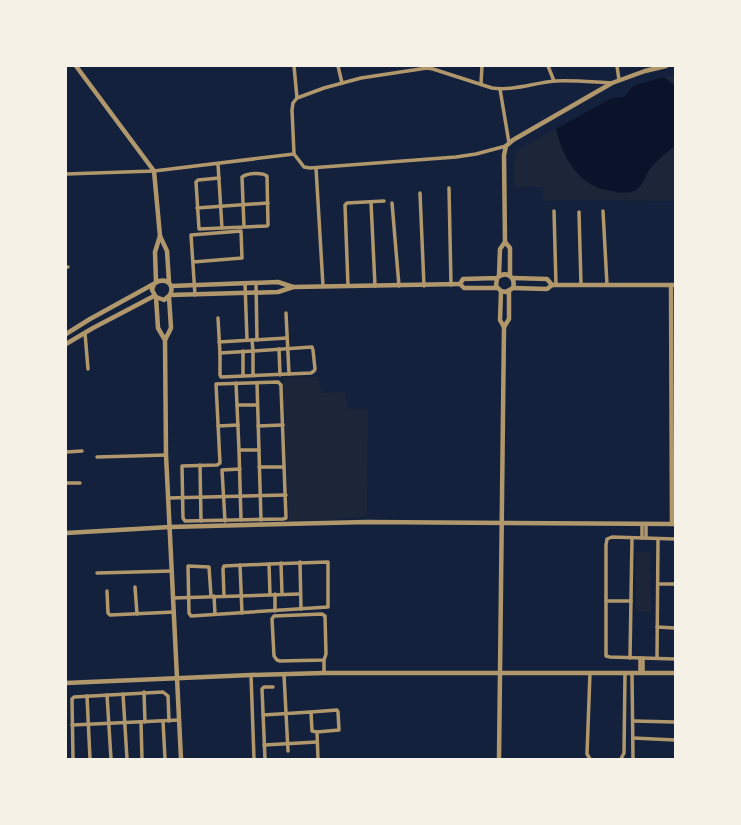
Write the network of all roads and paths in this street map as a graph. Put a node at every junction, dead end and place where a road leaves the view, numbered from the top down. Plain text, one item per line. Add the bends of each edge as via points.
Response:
1 (76, 66) edge
2 (294, 66) edge
3 (338, 66) edge
4 (482, 66) edge
5 (548, 66) edge
6 (617, 66) edge
7 (666, 66) edge
8 (412, 68) edge
9 (645, 69) edge
10 (619, 80) junction
11 (554, 81) junction
12 (342, 83) junction
13 (612, 83) junction
14 (481, 84) junction
15 (500, 89) junction
16 (297, 98) junction
17 (508, 145) junction
18 (294, 154) junction
19 (218, 164) junction
20 (316, 168) junction
21 (154, 171) junction
22 (66, 174) edge
23 (218, 178) junction
24 (449, 188) dead end
25 (420, 193) dead end
26 (371, 202) junction
27 (384, 202) dead end
28 (268, 203) junction
29 (392, 203) dead end
30 (243, 204) junction
31 (221, 206) junction
32 (197, 208) junction
33 (554, 211) dead end
34 (603, 211) dead end
35 (579, 212) dead end
36 (244, 227) junction
37 (222, 228) junction
38 (160, 236) junction
39 (505, 242) junction
40 (193, 262) junction
41 (498, 277) junction
42 (511, 277) junction
43 (155, 283) junction
44 (245, 283) junction
45 (256, 283) junction
46 (170, 284) junction
47 (451, 284) junction
48 (460, 284) junction
49 (554, 285) junction
50 (581, 285) junction
51 (607, 285) junction
52 (673, 285) edge
53 (195, 286) junction
54 (323, 286) junction
55 (348, 286) junction
56 (375, 286) junction
57 (400, 286) junction
58 (424, 286) junction
59 (293, 287) junction
60 (511, 289) junction
61 (499, 290) junction
62 (245, 293) junction
63 (256, 293) junction
64 (195, 295) junction
65 (170, 296) junction
66 (155, 297) junction
67 (286, 313) dead end
68 (246, 317) junction
69 (256, 317) junction
70 (218, 318) dead end
71 (90, 320) junction
72 (93, 328) junction
73 (504, 328) junction
74 (85, 333) junction
75 (66, 334) edge
76 (287, 338) junction
77 (165, 340) junction
78 (247, 340) junction
79 (254, 340) junction
80 (219, 342) junction
81 (66, 344) edge
82 (288, 348) junction
83 (279, 349) junction
84 (243, 351) junction
85 (253, 351) junction
86 (220, 353) junction
87 (88, 369) dead end
88 (280, 374) junction
89 (289, 374) junction
90 (673, 374) edge
91 (243, 376) junction
92 (253, 376) junction
93 (236, 383) junction
94 (257, 383) junction
95 (258, 404) junction
96 (237, 405) junction
97 (238, 425) junction
98 (283, 425) junction
99 (218, 426) junction
100 (258, 426) junction
101 (82, 450) dead end
102 (239, 450) junction
103 (259, 450) junction
104 (66, 452) edge
105 (166, 455) junction
106 (97, 457) dead end
107 (220, 463) junction
108 (200, 465) junction
109 (259, 467) junction
110 (284, 467) junction
111 (240, 469) junction
112 (222, 470) junction
113 (80, 482) dead end
114 (66, 483) edge
115 (260, 495) junction
116 (286, 495) junction
117 (224, 496) junction
118 (240, 496) junction
119 (201, 497) junction
120 (168, 498) junction
121 (183, 498) junction
122 (241, 520) junction
123 (201, 521) junction
124 (225, 521) junction
125 (261, 522) junction
126 (502, 523) junction
127 (644, 524) junction
128 (673, 524) edge
129 (170, 527) junction
130 (66, 533) edge
131 (632, 538) junction
132 (644, 538) junction
133 (658, 539) junction
134 (675, 539) edge
135 (300, 562) junction
136 (281, 563) junction
137 (269, 564) junction
138 (240, 565) junction
139 (172, 571) junction
140 (97, 574) dead end
141 (658, 584) junction
142 (675, 584) edge
143 (135, 587) dead end
144 (107, 591) dead end
145 (270, 594) junction
146 (275, 594) junction
147 (282, 594) junction
148 (300, 594) junction
149 (242, 595) junction
150 (212, 596) junction
151 (224, 596) junction
152 (188, 597) junction
153 (173, 598) junction
154 (606, 601) junction
155 (631, 601) junction
156 (301, 609) junction
157 (275, 611) junction
158 (174, 612) junction
159 (242, 613) junction
160 (138, 614) junction
161 (214, 614) junction
162 (657, 627) junction
163 (675, 628) edge
164 (630, 658) junction
165 (642, 658) junction
166 (657, 658) junction
167 (675, 659) edge
168 (324, 660) junction
169 (500, 672) junction
170 (324, 673) junction
171 (590, 673) junction
172 (625, 673) junction
173 (632, 673) junction
174 (642, 673) junction
175 (675, 673) edge
176 (251, 675) junction
177 (284, 675) junction
178 (177, 678) junction
179 (66, 683) edge
180 (273, 687) dead end
181 (144, 692) junction
182 (123, 694) junction
183 (107, 695) junction
184 (87, 696) junction
185 (311, 712) junction
186 (286, 714) junction
187 (263, 715) junction
188 (179, 720) junction
189 (163, 721) junction
190 (169, 721) junction
191 (633, 721) junction
192 (143, 722) junction
193 (675, 722) edge
194 (109, 723) junction
195 (125, 723) junction
196 (88, 724) junction
197 (72, 725) junction
198 (317, 732) junction
199 (633, 738) junction
200 (675, 740) edge
201 (317, 742) junction
202 (288, 744) junction
203 (264, 745) junction
204 (288, 751) dead end
205 (73, 759) edge
206 (90, 759) edge
207 (111, 759) edge
208 (127, 759) edge
209 (142, 759) edge
210 (165, 759) edge
211 (181, 759) edge
212 (254, 759) edge
213 (265, 759) edge
214 (318, 759) edge
215 (499, 759) edge
216 (590, 759) edge
217 (621, 759) edge
218 (633, 759) edge

1 - 21 street
2 - 16 street
3 - 12 street
4 - 14 street
5 - 11 street
6 - 10 street
7 - 9 street
8 - 12 street
8 - 14 street via 433,69
9 - 10 street
10 - 13 street
11 - 13 street
11 - 15 street
12 - 16 street
13 - 17 street via 512,140
14 - 15 street
15 - 17 street
16 - 18 street via 292,110
17 - 20 street via 456,157
17 - 39 street via 504,155
18 - 19 street
18 - 20 street via 304,167
19 - 21 street
19 - 23 street
20 - 54 street
21 - 22 street
21 - 38 street
23 - 31 street
23 - 32 street via 196,180
24 - 47 street
25 - 58 street
26 - 27 street
26 - 55 street via 345,205
26 - 56 street
28 - 30 street
28 - 30 street via 266,175 245,175 242,178
28 - 36 street via 268,225
29 - 57 street
30 - 31 street
30 - 36 street
31 - 32 street
31 - 37 street
32 - 37 street via 199,229
33 - 49 street
34 - 51 street
35 - 50 street
36 - 37 street
38 - 43 street via 154,252
38 - 46 street via 167,251
39 - 41 street via 500,249
39 - 42 street via 510,248
40 - 40 street via 242,258 240,231 190,235
40 - 53 street
41 - 42 street via 504,274
41 - 48 street via 463,279
41 - 61 street via 496,283
42 - 49 street via 547,280
42 - 60 street via 514,283
43 - 46 street via 162,280
43 - 66 street via 152,290
43 - 71 street
44 - 45 street
44 - 53 street
44 - 62 street
45 - 59 street via 278,282
45 - 63 street
46 - 53 street
46 - 65 street
47 - 48 street
47 - 58 street
48 - 61 street via 464,288
49 - 50 street
49 - 60 street via 547,288
50 - 51 street
51 - 52 street
52 - 90 street
53 - 64 street
54 - 55 street
54 - 59 street
55 - 56 street
56 - 57 street
57 - 58 street
59 - 63 street via 278,292
60 - 61 street
60 - 73 street via 509,319
61 - 73 street via 500,320
62 - 63 street
62 - 64 street
62 - 68 street
63 - 69 street
64 - 65 street
65 - 66 street via 164,300
65 - 77 street via 171,328
66 - 72 street
66 - 77 street via 158,328
67 - 76 street
68 - 69 street
68 - 78 street
69 - 79 street
70 - 80 street
71 - 72 street
71 - 75 street
72 - 74 street
73 - 126 street
74 - 81 street
74 - 87 street
76 - 79 street
76 - 82 street
77 - 105 street
78 - 79 street
78 - 80 street
79 - 85 street
80 - 86 street
82 - 83 street
82 - 89 street
82 - 89 street via 312,347 315,369 311,373
83 - 85 street
83 - 88 street
84 - 85 street
84 - 86 street
84 - 91 street
85 - 92 street
86 - 91 street via 220,377
88 - 89 street
88 - 92 street
90 - 128 street
91 - 92 street
93 - 94 street
93 - 96 street
93 - 99 street via 216,384
94 - 95 street
94 - 98 street via 278,382 281,385
95 - 96 street
95 - 100 street
96 - 97 street
97 - 99 street
97 - 102 street
98 - 100 street
98 - 110 street
99 - 107 street
100 - 103 street
101 - 104 street
102 - 103 street
102 - 111 street
103 - 109 street
105 - 106 street
105 - 120 street
107 - 108 street
107 - 112 street
108 - 119 street
108 - 121 street via 182,466
109 - 110 street
109 - 115 street
110 - 116 street
111 - 112 street
111 - 118 street
112 - 117 street
113 - 114 street
115 - 116 street
115 - 118 street
115 - 125 street
116 - 125 street via 286,518
117 - 118 street
117 - 119 street
117 - 124 street
118 - 122 street
119 - 121 street
119 - 123 street
120 - 121 street
120 - 129 street
121 - 123 street via 184,520
122 - 124 street
122 - 125 street
123 - 124 street
125 - 126 street
125 - 129 street
126 - 127 street
126 - 169 street
127 - 128 street
127 - 132 street
129 - 130 street
129 - 139 street
131 - 132 street
131 - 154 street via 612,537 606,542
131 - 155 street
132 - 133 street
133 - 134 street
133 - 141 street
135 - 136 street
135 - 148 street
135 - 156 street via 326,561 328,564 328,607
136 - 137 street
136 - 147 street
137 - 138 street
137 - 145 street
138 - 149 street
138 - 151 street via 223,568
139 - 140 street
139 - 153 street
141 - 142 street
141 - 162 street
143 - 160 street
144 - 160 street via 110,615
145 - 146 street
145 - 149 street
146 - 147 street
146 - 157 street
147 - 148 street
148 - 156 street
149 - 151 street
149 - 159 street
150 - 151 street
150 - 152 street
150 - 152 street via 209,566 189,566
150 - 161 street
152 - 153 street
152 - 161 street via 190,615
153 - 158 street
154 - 155 street
154 - 164 street via 606,656
155 - 164 street
156 - 157 street
157 - 159 street
158 - 160 street
158 - 178 street
159 - 161 street
162 - 163 street
162 - 166 street
164 - 165 street
165 - 166 street
165 - 174 street
166 - 167 street
168 - 168 street via 325,615 272,617 274,656 277,660
168 - 170 street
169 - 170 street
169 - 171 street
169 - 215 street
170 - 177 street
171 - 172 street
171 - 216 street via 587,754
172 - 173 street
172 - 217 street via 624,753
173 - 174 street
173 - 191 street
174 - 175 street
176 - 177 street
176 - 178 street
176 - 212 street
177 - 186 street
178 - 179 street
178 - 188 street
180 - 187 street via 262,689
181 - 182 street
181 - 190 street via 166,693
181 - 192 street
182 - 183 street
182 - 195 street
183 - 184 street
183 - 194 street
184 - 196 street
184 - 197 street via 72,698
185 - 186 street
185 - 198 street via 312,731
185 - 198 street via 338,712 339,730
186 - 187 street
186 - 202 street
187 - 203 street
188 - 190 street
188 - 211 street
189 - 190 street
189 - 192 street
189 - 210 street
191 - 193 street
191 - 199 street
192 - 195 street
192 - 209 street
194 - 195 street
194 - 196 street
194 - 207 street
195 - 208 street
196 - 197 street
196 - 206 street
197 - 205 street
198 - 201 street
199 - 200 street
199 - 218 street
201 - 202 street
201 - 214 street
202 - 203 street
202 - 204 street
203 - 213 street

